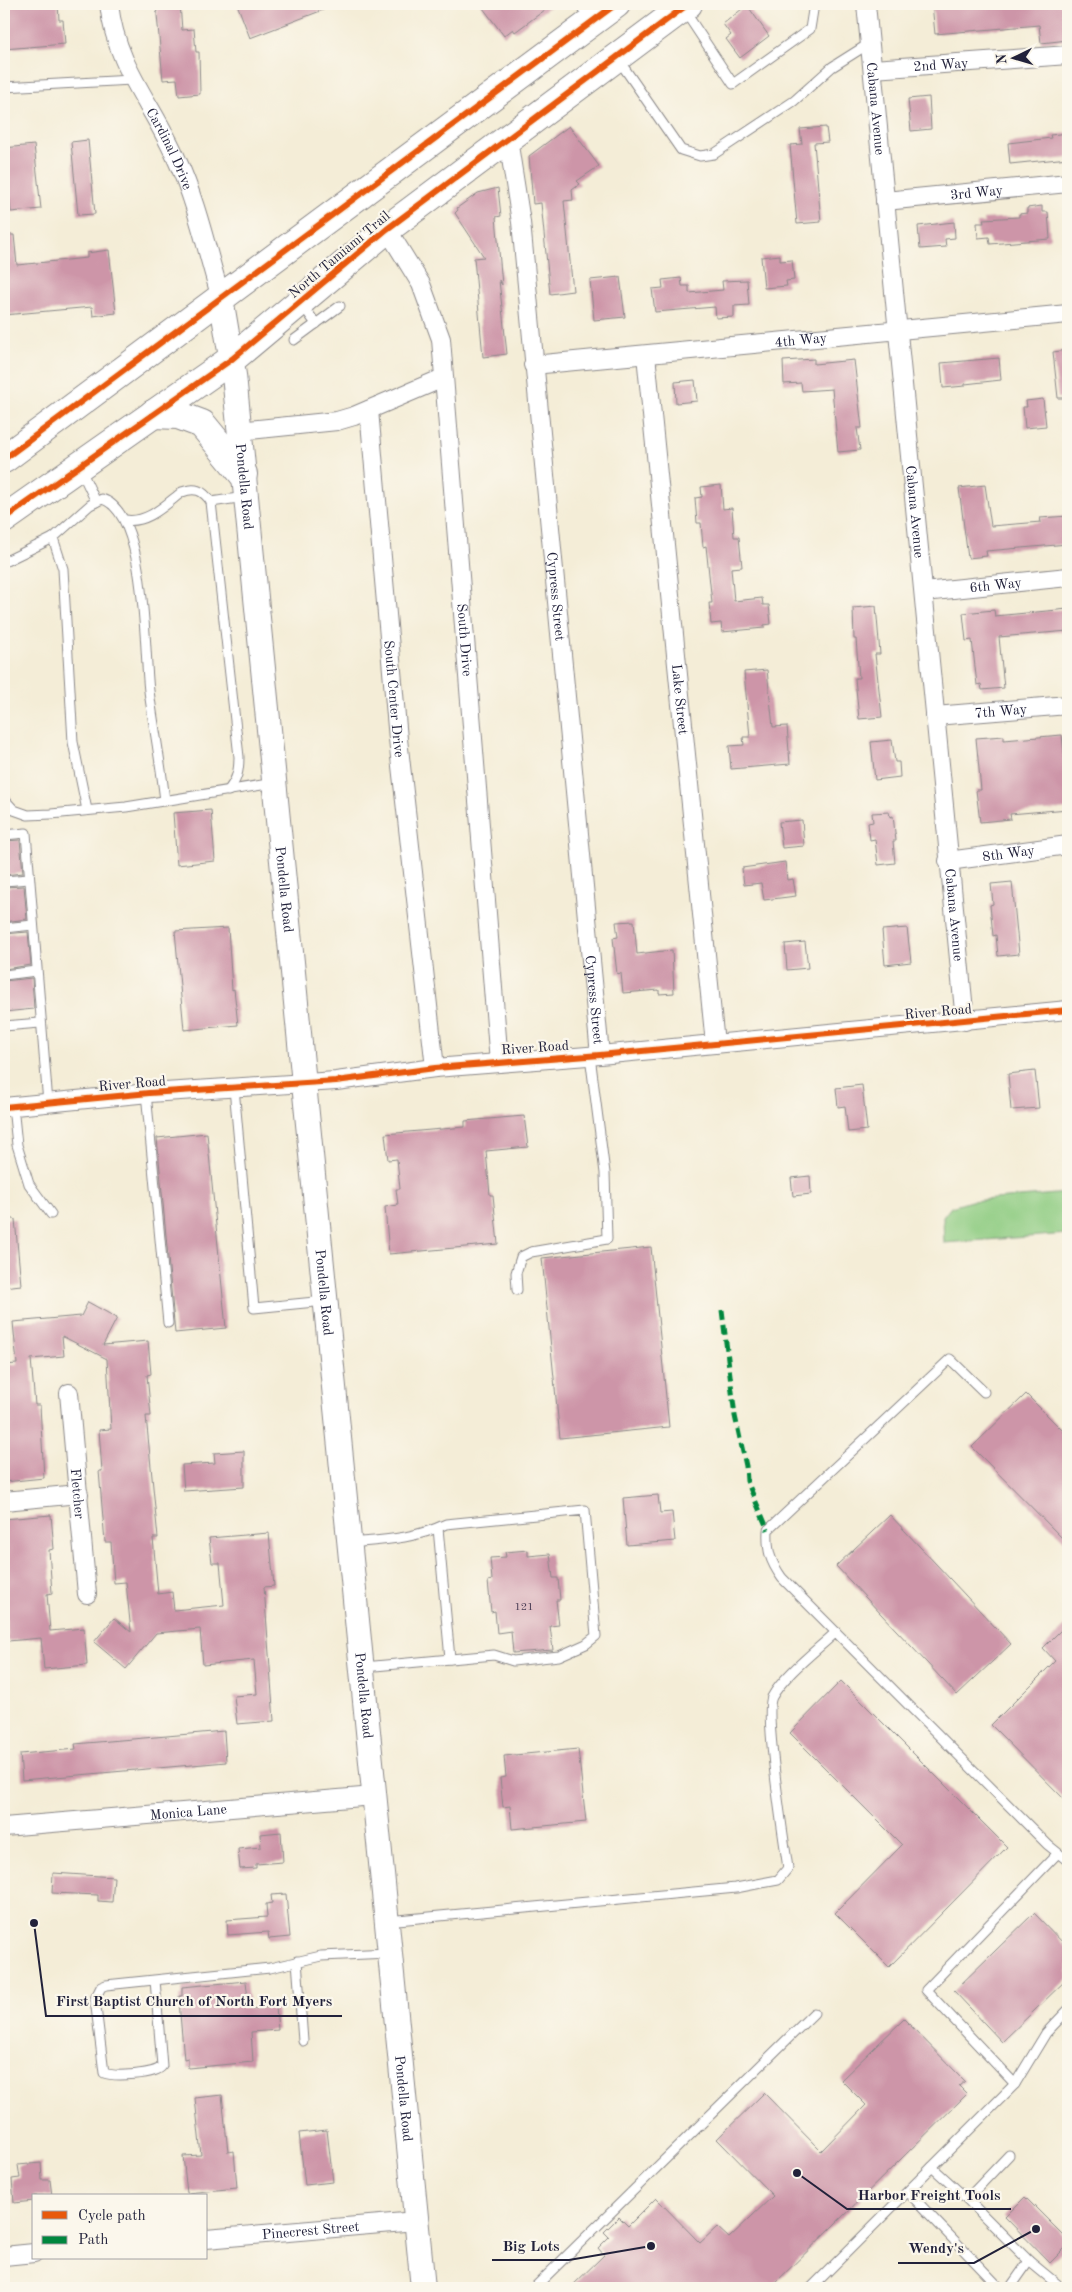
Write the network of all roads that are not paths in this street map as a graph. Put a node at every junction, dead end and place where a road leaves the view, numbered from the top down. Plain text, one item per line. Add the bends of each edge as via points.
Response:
1 (108, 4) edge
2 (616, 4) edge
3 (814, 4) edge
4 (866, 4) edge
5 (685, 6) edge
6 (586, 12) edge
7 (870, 43) junction
8 (1068, 55) edge
9 (616, 57) junction
10 (873, 69) junction
11 (132, 80) junction
12 (4, 87) edge
13 (508, 139) junction
14 (1068, 183) edge
15 (885, 200) junction
16 (386, 229) junction
17 (220, 298) junction
18 (300, 302) junction
19 (340, 306) dead end
20 (1068, 314) edge
21 (316, 324) junction
22 (898, 330) junction
23 (294, 340) dead end
24 (646, 355) junction
25 (232, 359) junction
26 (533, 365) junction
27 (443, 378) junction
28 (369, 410) junction
29 (153, 414) junction
30 (239, 431) junction
31 (4, 459) edge
32 (79, 466) junction
33 (245, 485) junction
34 (96, 502) junction
35 (211, 502) junction
36 (4, 519) edge
37 (124, 520) junction
38 (53, 538) junction
39 (4, 562) edge
40 (1068, 577) edge
41 (924, 592) junction
42 (1068, 705) edge
43 (935, 716) junction
44 (274, 783) junction
45 (228, 791) junction
46 (4, 799) edge
47 (165, 801) junction
48 (87, 810) junction
49 (4, 836) edge
50 (1068, 845) edge
51 (948, 861) junction
52 (29, 879) junction
53 (4, 881) edge
54 (33, 925) junction
55 (4, 928) edge
56 (36, 971) junction
57 (4, 975) edge
58 (1068, 1010) edge
59 (964, 1021) junction
60 (40, 1022) junction
61 (4, 1026) edge
62 (715, 1044) junction
63 (595, 1055) junction
64 (499, 1062) junction
65 (435, 1068) junction
66 (304, 1083) junction
67 (234, 1088) junction
68 (146, 1093) junction
69 (48, 1103) junction
70 (8, 1107) edge
71 (51, 1214) dead end
72 (517, 1290) dead end
73 (325, 1301) junction
74 (168, 1323) dead end
75 (984, 1392) dead end
76 (69, 1393) dead end
77 (79, 1494) junction
78 (4, 1501) edge
79 (438, 1528) junction
80 (349, 1543) junction
81 (87, 1594) dead end
82 (836, 1632) junction
83 (450, 1659) junction
84 (362, 1667) junction
85 (374, 1796) junction
86 (4, 1826) edge
87 (1057, 1854) junction
88 (1068, 1861) edge
89 (386, 1921) junction
90 (390, 1952) junction
91 (297, 1961) junction
92 (154, 1980) junction
93 (1068, 2010) edge
94 (814, 2012) dead end
95 (303, 2041) dead end
96 (1015, 2084) junction
97 (1008, 2156) dead end
98 (932, 2167) junction
99 (908, 2192) junction
100 (967, 2199) junction
101 (416, 2221) junction
102 (208, 2239) edge
103 (32, 2253) edge
104 (4, 2256) edge
105 (1029, 2261) junction
106 (1057, 2284) dead end
107 (423, 2288) edge
108 (534, 2288) edge
109 (811, 2288) edge
110 (1000, 2288) edge
111 (1010, 2288) edge

1 - 11 street, Cardinal Drive via 115,35
2 - 6 main road
3 - 5 lane via 810,29 733,84
4 - 7 street, Cabana Avenue
5 - 9 main road, North Tamiami Trail
6 - 17 main road
7 - 9 lane via 832,67 794,101 714,154 700,156 681,150
7 - 10 street, Cabana Avenue
8 - 10 street, 2nd Way
9 - 13 main road, North Tamiami Trail
10 - 15 street, Cabana Avenue
11 - 12 lane
11 - 17 street, Cardinal Drive via 178,161
13 - 16 main road, North Tamiami Trail
13 - 26 street, Cypress Street via 521,222
14 - 15 street, 3rd Way
15 - 22 street, Cabana Avenue
16 - 18 main road, North Tamiami Trail
16 - 27 street, South Drive via 421,284 441,339
17 - 25 main road, Pondella Road
17 - 31 main road
18 - 21 lane
18 - 25 main road, North Tamiami Trail
19 - 21 lane
20 - 22 street, 4th Way
21 - 23 lane
22 - 24 street, 4th Way
22 - 41 street, Cabana Avenue
24 - 26 street, 4th Way
24 - 62 street, Lake Street
25 - 29 main road, North Tamiami Trail
25 - 30 main road, Pondella Road
26 - 63 street, Cypress Street
27 - 28 street
27 - 64 street, South Drive
28 - 30 street via 337,421
28 - 65 street, South Center Drive via 398,739
29 - 32 main road, North Tamiami Trail
29 - 33 main road via 178,415 202,424
30 - 33 main road, Pondella Road
32 - 34 lane
32 - 36 main road, North Tamiami Trail
33 - 35 lane
33 - 44 main road, Pondella Road
34 - 37 lane via 112,502
34 - 38 lane
35 - 37 lane via 197,489 189,490 144,519 135,522
35 - 45 lane via 239,757 235,782
37 - 47 lane via 138,569 149,690
38 - 39 lane
38 - 48 lane via 63,569 73,742
40 - 41 street, 6th Way
41 - 43 street, Cabana Avenue
42 - 43 street, 7th Way
43 - 51 street, Cabana Avenue
44 - 45 lane
44 - 66 main road, Pondella Road
45 - 47 lane
46 - 48 lane via 14,810 28,815
47 - 48 lane
49 - 52 lane via 26,833
50 - 51 street, 8th Way
51 - 59 street, Cabana Avenue
52 - 53 lane
52 - 54 lane
54 - 55 lane
54 - 56 lane
56 - 57 lane
56 - 60 lane
58 - 59 street, River Road
59 - 62 street, River Road
60 - 61 lane
60 - 69 lane
62 - 63 street, River Road
63 - 64 street, River Road
63 - 72 lane via 607,1239 531,1252 521,1257 516,1273
64 - 65 street, River Road
65 - 66 street, River Road
66 - 67 street, River Road
66 - 73 main road, Pondella Road
67 - 68 street, River Road
67 - 73 lane via 254,1308
68 - 69 street, River Road
68 - 74 lane
69 - 70 street, River Road
70 - 71 lane via 29,1184
73 - 80 main road, Pondella Road
75 - 82 lane via 950,1358 768,1530 767,1548 771,1563
76 - 77 street, Fletcher
77 - 78 street
77 - 81 street, Fletcher
79 - 80 lane via 408,1537
79 - 83 lane
79 - 83 lane via 446,1524 585,1510 596,1636 559,1656 513,1661 494,1655
80 - 84 main road, Pondella Road
82 - 87 lane
82 - 89 lane via 770,1698 770,1728 788,1868 778,1880 736,1888
83 - 84 lane
84 - 85 main road, Pondella Road
85 - 86 street, Monica Lane
85 - 89 main road, Pondella Road
87 - 88 lane
87 - 96 lane via 926,1990
89 - 90 main road, Pondella Road
90 - 91 lane via 321,1956
90 - 101 main road, Pondella Road
91 - 92 lane via 270,1968
91 - 95 lane
92 - 92 lane via 106,1985 98,1992 95,1999 104,2073 119,2075 154,2071 162,2066
93 - 96 lane via 1046,2033
94 - 108 lane
96 - 98 lane
97 - 100 lane
98 - 99 lane
98 - 100 lane
99 - 109 lane
99 - 110 lane
100 - 105 lane
101 - 102 street, Pinecrest Street
101 - 107 main road, Pondella Road
103 - 104 street
105 - 106 lane
105 - 111 lane

